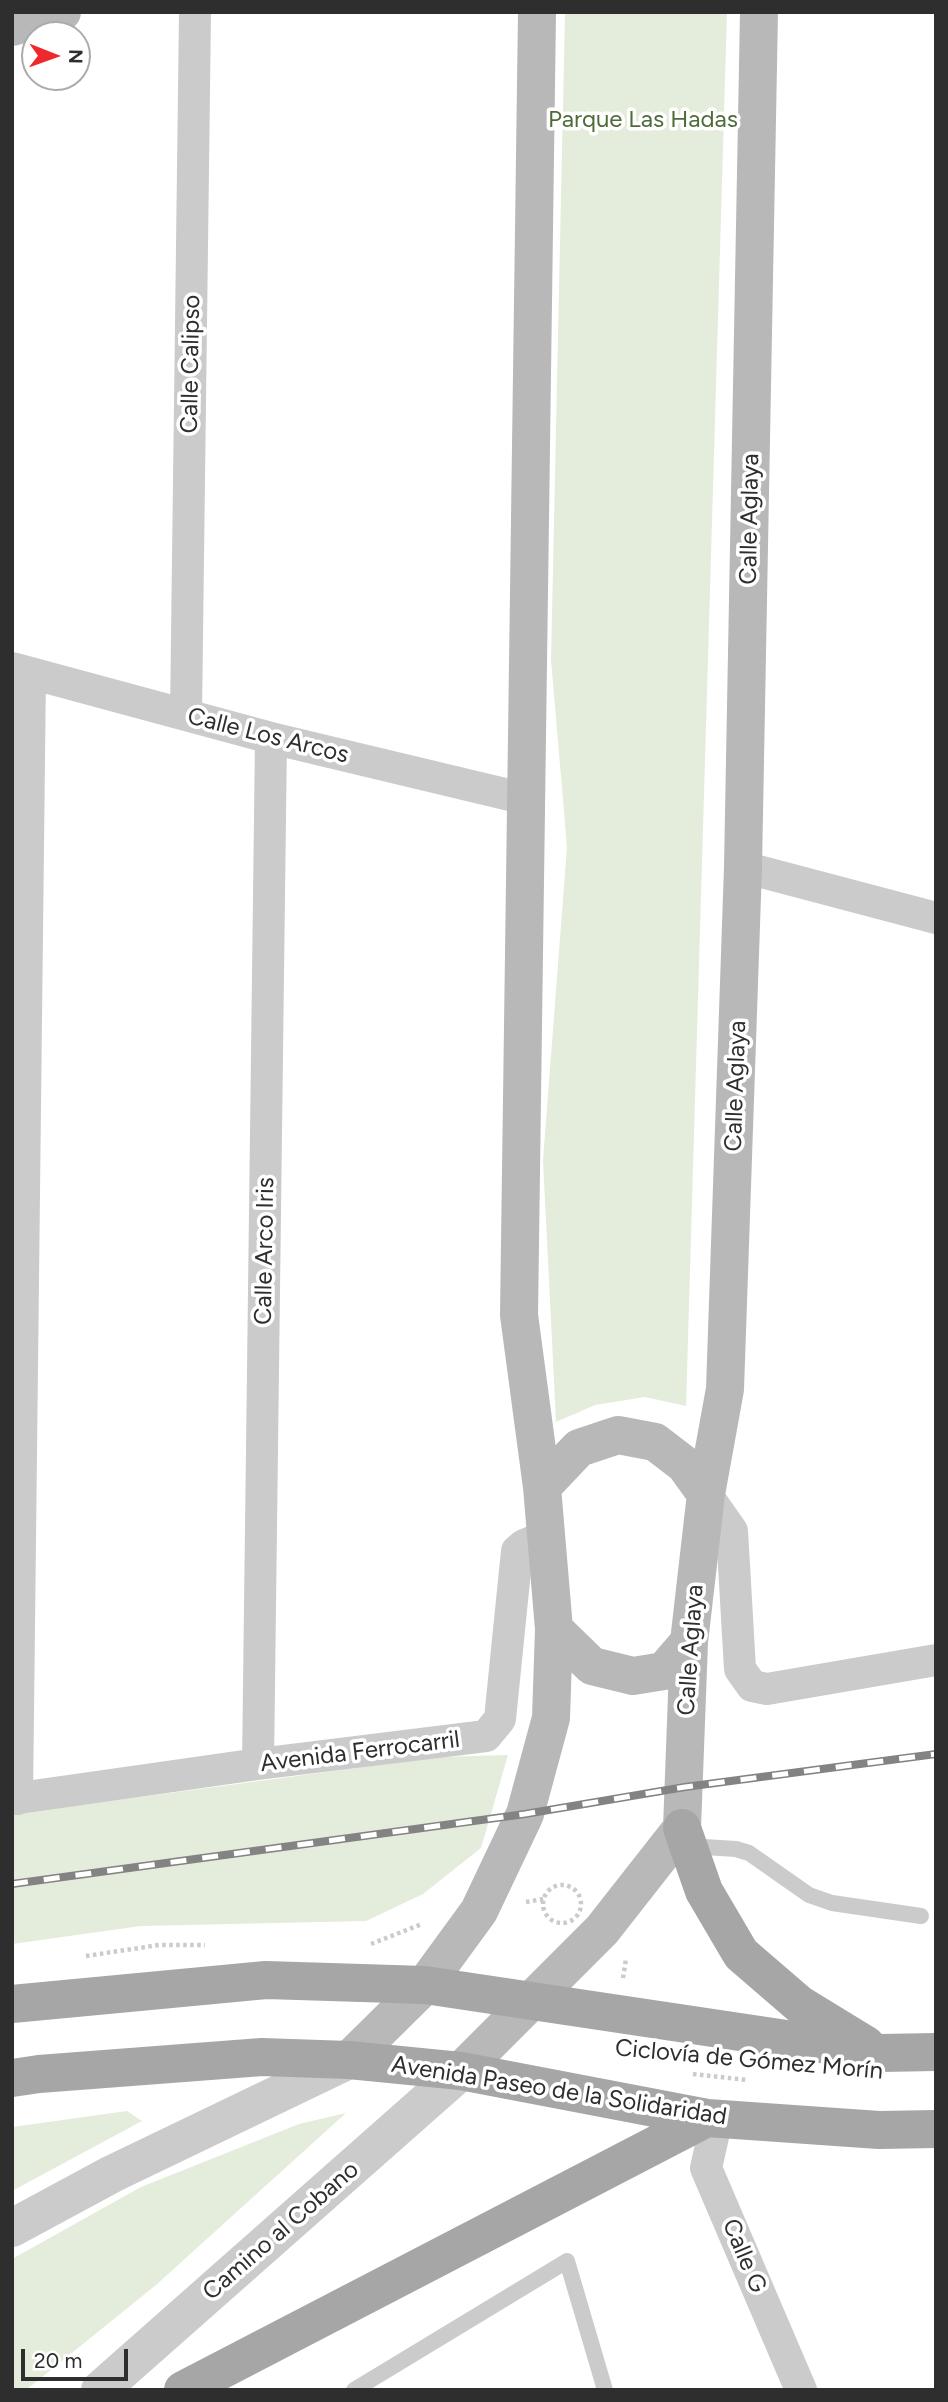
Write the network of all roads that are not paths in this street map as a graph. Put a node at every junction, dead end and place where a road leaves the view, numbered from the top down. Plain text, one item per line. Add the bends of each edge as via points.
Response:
1 (62, 12) edge
2 (195, 12) edge
3 (537, 12) edge
4 (759, 12) edge
5 (12, 27) edge
6 (21, 671) edge
7 (186, 715) junction
8 (271, 738) junction
9 (526, 799) junction
10 (743, 867) junction
11 (936, 918) edge
12 (542, 1487) junction
13 (706, 1494) junction
14 (546, 1536) junction
15 (554, 1629) junction
16 (690, 1642) junction
17 (936, 1660) edge
18 (258, 1764) junction
19 (15, 1799) edge
20 (685, 1837) junction
21 (921, 1916) dead end
22 (425, 1985) junction
23 (531, 2001) junction
24 (12, 2004) edge
25 (936, 2052) edge
26 (880, 2053) junction
27 (349, 2060) junction
28 (461, 2071) junction
29 (12, 2078) edge
30 (712, 2118) junction
31 (936, 2129) edge
32 (12, 2228) edge
33 (100, 2390) edge
34 (183, 2390) edge
35 (354, 2390) edge
36 (605, 2390) edge
37 (801, 2390) edge

1 - 5 main road
2 - 7 street, Calle Calipso
3 - 9 main road
4 - 10 main road, Calle Aglaya
6 - 7 street, Calle Los Arcos
6 - 19 street
7 - 8 street, Calle Los Arcos
8 - 9 street, Calle Los Arcos
8 - 18 street, Calle Arco Iris
9 - 12 main road via 519,1315
10 - 11 street
10 - 13 main road, Calle Aglaya via 725,1389
12 - 13 main road via 579,1448 618,1435 655,1442 685,1465
12 - 14 main road
13 - 16 main road, Calle Aglaya
13 - 17 street via 732,1531 740,1669 752,1686 767,1689
14 - 15 main road
14 - 18 street, Avenida Ferrocarril via 517,1551 500,1719 486,1736
15 - 16 main road via 592,1666 633,1676 664,1671
15 - 22 main road via 551,1718 525,1814 479,1911
16 - 20 main road, Calle Aglaya
18 - 19 street, Avenida Ferrocarril
20 - 21 lane via 749,1853 809,1895 832,1903
20 - 23 main road
20 - 26 main road via 704,1891 741,1954 799,2004
22 - 23 main road
22 - 24 main road via 266,1980
22 - 27 main road
23 - 26 main road
23 - 28 main road
25 - 26 main road
27 - 28 main road, Avenida Paseo de la Solidaridad
27 - 29 main road, Avenida Paseo de la Solidaridad via 262,2057
27 - 32 street via 112,2174
28 - 30 main road, Avenida Paseo de la Solidaridad
28 - 33 street, Camino al Cobano
30 - 31 main road, Avenida Paseo de la Solidaridad via 879,2130
30 - 34 main road
30 - 37 street, Calle G via 706,2168
35 - 36 lane via 567,2261

